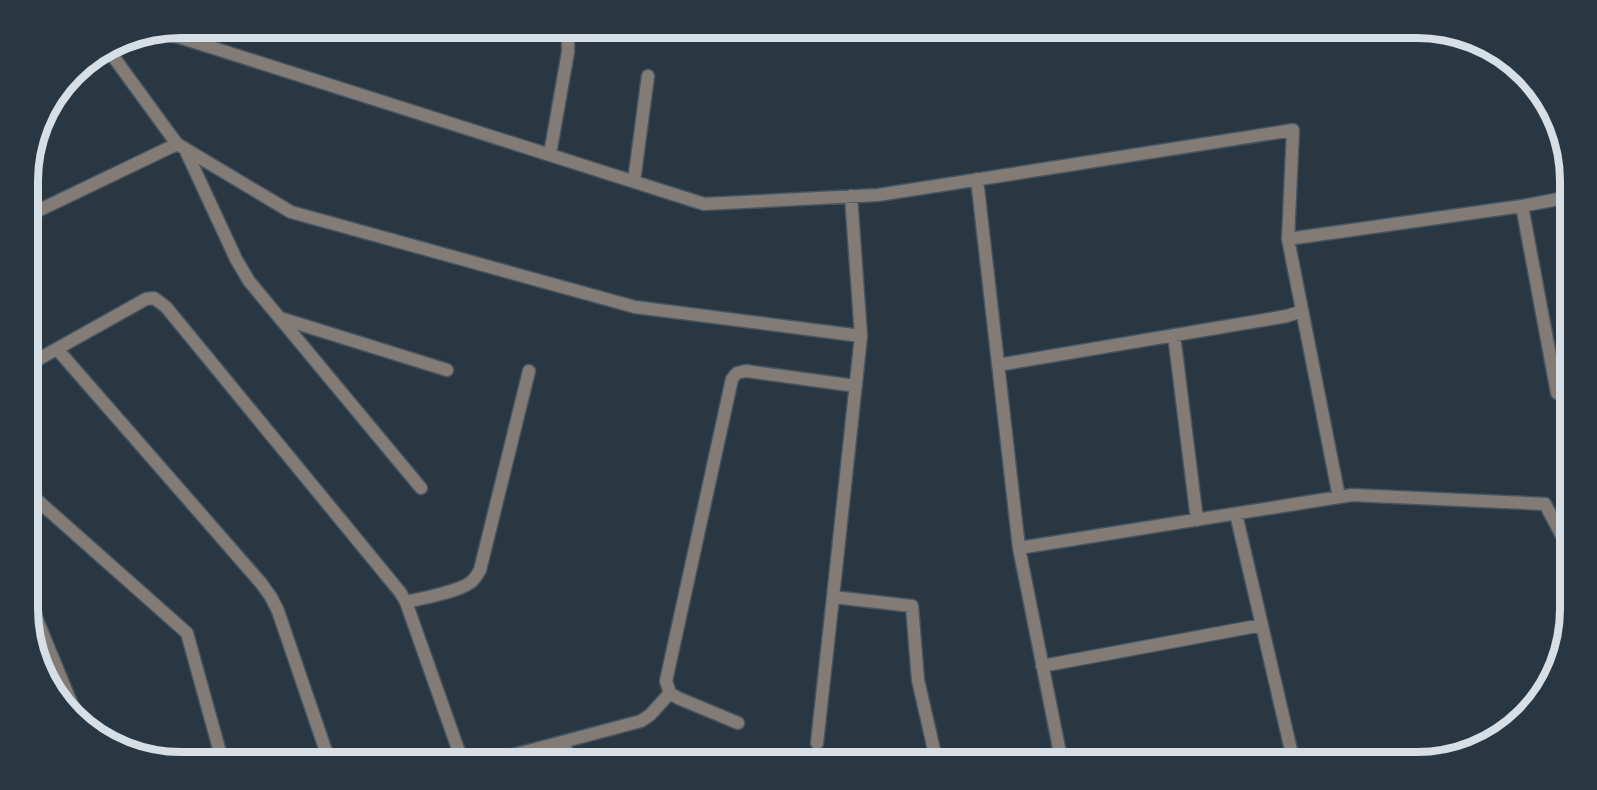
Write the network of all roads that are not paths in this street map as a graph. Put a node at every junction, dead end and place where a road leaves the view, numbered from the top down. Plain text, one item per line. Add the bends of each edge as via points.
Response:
1 (182, 38) edge
2 (568, 38) edge
3 (112, 55) edge
4 (648, 76) dead end
5 (181, 147) junction
6 (550, 154) junction
7 (977, 179) junction
8 (634, 181) junction
9 (851, 196) junction
10 (1560, 199) edge
11 (1522, 206) junction
12 (38, 211) edge
13 (1288, 240) junction
14 (1302, 311) junction
15 (280, 318) junction
16 (1174, 335) junction
17 (861, 336) junction
18 (57, 349) junction
19 (38, 359) edge
20 (998, 365) junction
21 (447, 370) dead end
22 (529, 370) dead end
23 (856, 386) junction
24 (1560, 392) edge
25 (421, 488) dead end
26 (1339, 497) junction
27 (38, 501) edge
28 (1236, 514) junction
29 (1197, 520) junction
30 (1560, 532) edge
31 (1019, 548) junction
32 (833, 597) junction
33 (406, 602) junction
34 (39, 624) edge
35 (1262, 625) junction
36 (1042, 666) junction
37 (670, 693) junction
38 (70, 700) edge
39 (738, 723) dead end
40 (563, 742) junction
41 (817, 743) dead end
42 (220, 752) edge
43 (326, 752) edge
44 (459, 752) edge
45 (525, 752) edge
46 (567, 752) edge
47 (934, 752) edge
48 (1060, 752) edge
49 (1291, 752) edge

1 - 6 street
2 - 6 street
3 - 5 street
4 - 8 street
5 - 12 street
5 - 15 street via 242,270
5 - 17 street via 291,212 635,307
6 - 8 street
7 - 9 street
7 - 13 street via 1293,130
7 - 20 street
8 - 9 street via 704,204
9 - 17 street
10 - 11 street
11 - 13 street
11 - 24 street via 1557,393
13 - 14 street
14 - 16 street
14 - 26 street
15 - 21 street
15 - 25 street
16 - 20 street
16 - 29 street
17 - 23 street
18 - 19 street
18 - 33 street via 146,299 160,301 392,580
18 - 43 street via 261,583 278,611
20 - 31 street
22 - 33 street via 480,570 460,588
23 - 32 street
23 - 37 street via 746,371 732,379 666,681
26 - 28 street
26 - 30 street via 1545,504
27 - 42 street via 187,633
28 - 29 street
28 - 35 street
29 - 31 street
31 - 36 street
32 - 41 street
32 - 47 street via 912,606 918,680
33 - 44 street
34 - 38 street
35 - 36 street
35 - 49 street
36 - 48 street
37 - 39 street
37 - 40 street via 641,721
40 - 45 street
40 - 46 street

